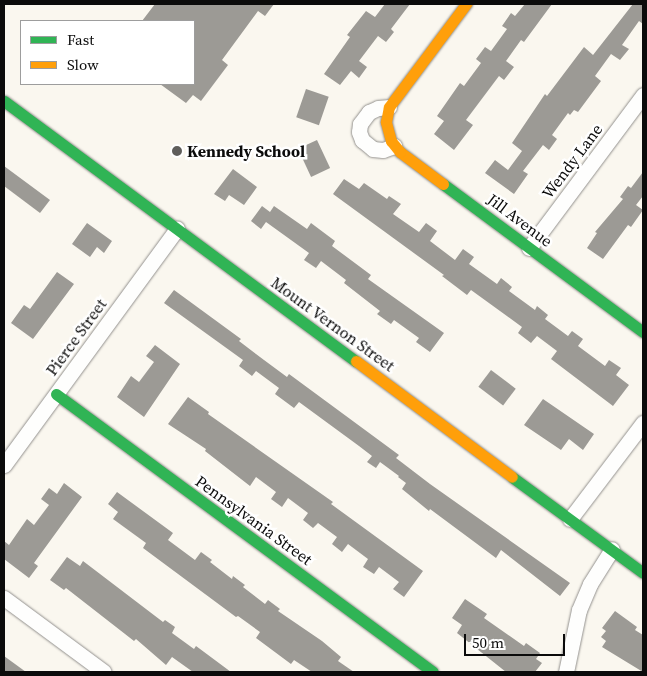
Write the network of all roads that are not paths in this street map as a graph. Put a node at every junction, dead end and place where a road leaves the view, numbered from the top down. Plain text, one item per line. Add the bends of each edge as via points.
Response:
1 (466, 4) edge
2 (643, 95) edge
3 (4, 102) edge
4 (389, 107) junction
5 (394, 146) junction
6 (176, 229) junction
7 (529, 248) junction
8 (643, 332) edge
9 (56, 394) junction
10 (643, 423) edge
11 (4, 465) edge
12 (570, 519) junction
13 (612, 549) junction
14 (643, 573) edge
15 (4, 598) edge
16 (104, 672) edge
17 (433, 672) edge
18 (566, 672) edge

1 - 4 street
2 - 7 street, Wendy Lane
3 - 6 street, Mount Vernon Street
4 - 5 street, Jill Avenue via 386,128
4 - 5 street via 369,112 363,118 359,132 362,140 373,149
5 - 7 street, Jill Avenue
6 - 9 street, Pierce Street
6 - 12 street, Mount Vernon Street
7 - 8 street, Jill Avenue
9 - 11 street, Pierce Street
9 - 17 street, Pennsylvania Street
10 - 12 street
12 - 13 street, Mount Vernon Street
13 - 14 street, Mount Vernon Street
13 - 18 street via 590,584 579,610
15 - 16 street

